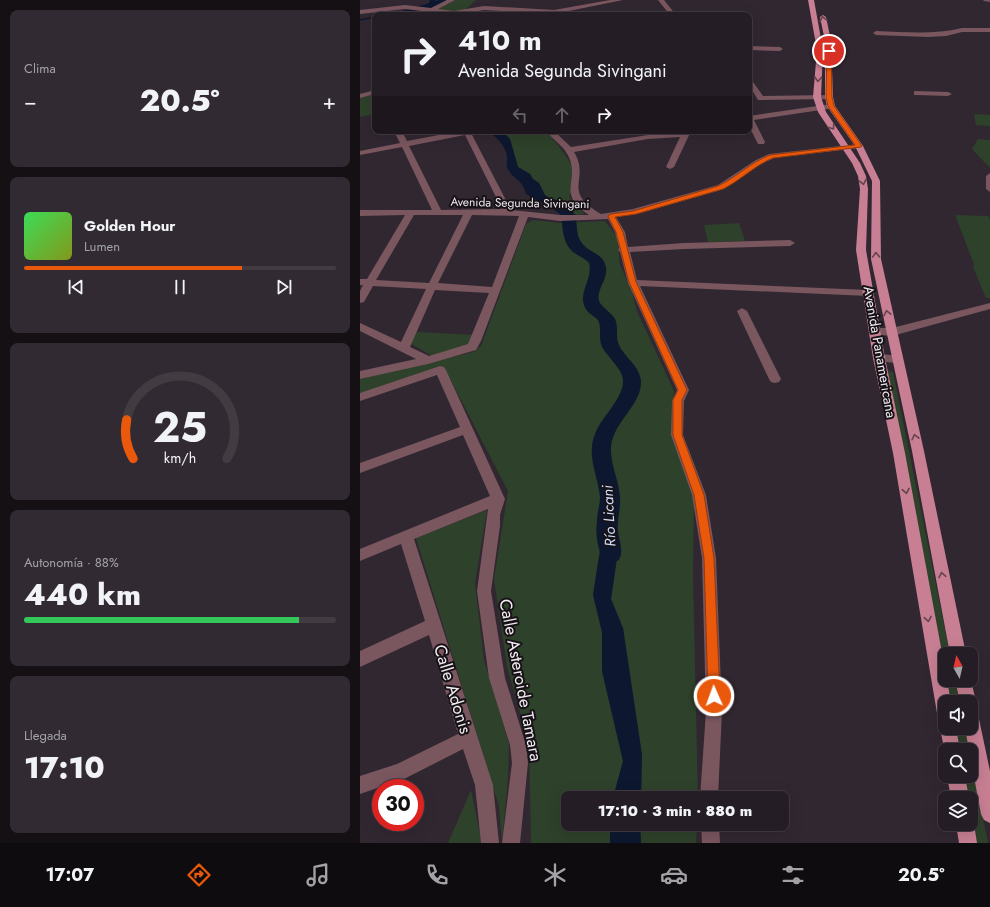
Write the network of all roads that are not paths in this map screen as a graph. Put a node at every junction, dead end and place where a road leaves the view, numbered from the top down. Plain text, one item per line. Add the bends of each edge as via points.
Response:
1 (410, 0) edge
2 (452, 0) edge
3 (620, 0) edge
4 (661, 0) edge
5 (811, 0) edge
6 (986, 0) edge
7 (990, 0) edge
8 (408, 7) junction
9 (582, 7) junction
10 (821, 7) dead end
11 (431, 10) junction
12 (470, 10) junction
13 (446, 12) edge
14 (459, 12) edge
15 (464, 12) edge
16 (585, 12) edge
17 (668, 12) edge
18 (360, 13) edge
19 (990, 30) edge
20 (876, 33) dead end
21 (752, 48) edge
22 (780, 49) dead end
23 (752, 84) edge
24 (372, 93) edge
25 (917, 93) dead end
26 (948, 94) dead end
27 (360, 96) edge
28 (818, 97) junction
29 (829, 97) junction
30 (820, 106) junction
31 (831, 106) junction
32 (752, 117) edge
33 (752, 124) edge
34 (400, 134) edge
35 (444, 134) edge
36 (468, 134) edge
37 (553, 134) edge
38 (676, 134) edge
39 (685, 134) edge
40 (761, 142) dead end
41 (406, 144) junction
42 (859, 146) junction
43 (846, 147) junction
44 (569, 150) junction
45 (360, 153) edge
46 (670, 167) dead end
47 (990, 176) edge
48 (990, 189) edge
49 (469, 212) junction
50 (508, 212) junction
51 (360, 213) edge
52 (411, 213) junction
53 (525, 213) junction
54 (438, 214) junction
55 (606, 216) junction
56 (790, 243) dead end
57 (623, 250) junction
58 (365, 282) edge
59 (633, 282) junction
60 (432, 286) junction
61 (496, 290) junction
62 (868, 293) junction
63 (360, 300) edge
64 (990, 306) edge
65 (742, 311) dead end
66 (360, 327) edge
67 (874, 331) junction
68 (892, 332) junction
69 (404, 348) junction
70 (879, 358) junction
71 (897, 359) junction
72 (428, 360) junction
73 (360, 375) edge
74 (775, 379) dead end
75 (360, 397) edge
76 (467, 429) junction
77 (360, 468) edge
78 (498, 500) junction
79 (406, 536) junction
80 (360, 555) edge
81 (433, 625) junction
82 (957, 647) edge
83 (360, 659) edge
84 (942, 695) edge
85 (974, 735) edge
86 (468, 738) junction
87 (360, 785) edge
88 (709, 791) edge
89 (990, 814) edge
90 (710, 831) edge
91 (965, 831) edge
92 (490, 843) edge
93 (512, 843) edge
94 (711, 843) edge
95 (968, 843) edge

1 - 8 street
2 - 11 street
3 - 9 street
4 - 17 street
5 -> 28 main road, Avenida Panamericana via 820,50
6 - 7 street
8 - 11 street
8 - 18 street via 382,8
9 - 12 street via 554,12 489,8
9 - 16 street
29 -> 10 main road, Avenida Panamericana via 828,41
11 - 13 street
12 - 14 street
12 - 15 street
19 - 20 street via 962,30 928,35
21 - 22 street
23 - 28 street via 761,98
24 - 27 street
25 - 26 street
28 - 29 street
28 - 30 main road, Avenida Panamericana
29 - 31 main road, Avenida Panamericana
30 - 31 street
30 - 32 street
30 -> 43 main road, Avenida Panamericana
31 - 42 main road, Avenida Panamericana
33 - 40 street
34 - 41 street
35 - 41 street
36 - 50 street
37 - 44 street
38 - 44 street via 648,136
39 - 46 street
41 - 45 street
41 - 54 street
42 - 43 street, Avenida Segunda Sivingani
68 -> 42 main road, Avenida Panamericana via 876,259 876,181
43 - 55 street, Avenida Segunda Sivingani via 772,156 721,187 634,212
43 -> 62 main road, Avenida Panamericana via 862,176 864,189 861,250
44 - 55 street via 576,170 573,190 575,196 581,205
47 - 48 street
49 - 50 street, Avenida Segunda Sivingani
49 - 54 street, Avenida Segunda Sivingani
49 - 60 street
50 - 53 street, Avenida Segunda Sivingani
51 - 52 street, Avenida Segunda Sivingani
52 - 54 street, Avenida Segunda Sivingani
52 - 58 street
53 - 55 street, Avenida Segunda Sivingani via 560,218
53 - 61 street
55 - 57 street via 620,232
56 - 57 street
57 - 59 street
58 - 60 street
58 - 63 street
59 - 62 street
59 - 88 street via 682,390 678,400 677,435 699,495 709,558 714,711
60 - 61 street
60 - 69 street
61 - 72 street via 472,347
62 - 67 main road, Avenida Panamericana
64 - 68 street
65 - 74 street
66 - 69 street
67 - 68 street
67 - 70 main road, Avenida Panamericana
68 - 71 main road, Avenida Panamericana
69 - 72 street
70 - 71 street
70 -> 84 main road, Avenida Panamericana via 899,453
82 -> 71 main road, Avenida Panamericana
72 - 73 street
75 - 76 street via 440,370
76 - 77 street
76 - 78 street
78 - 79 street
78 - 93 street, Calle Asteroide Tamara via 493,515 484,591 497,678 518,745 520,763
79 - 80 street
79 - 81 street, Calle Adonis
81 - 83 street
81 - 86 street, Calle Adonis
85 - 89 main road
86 - 87 street via 400,772
86 - 92 street, Calle Adonis via 484,785
90 - 94 street
91 - 95 main road

